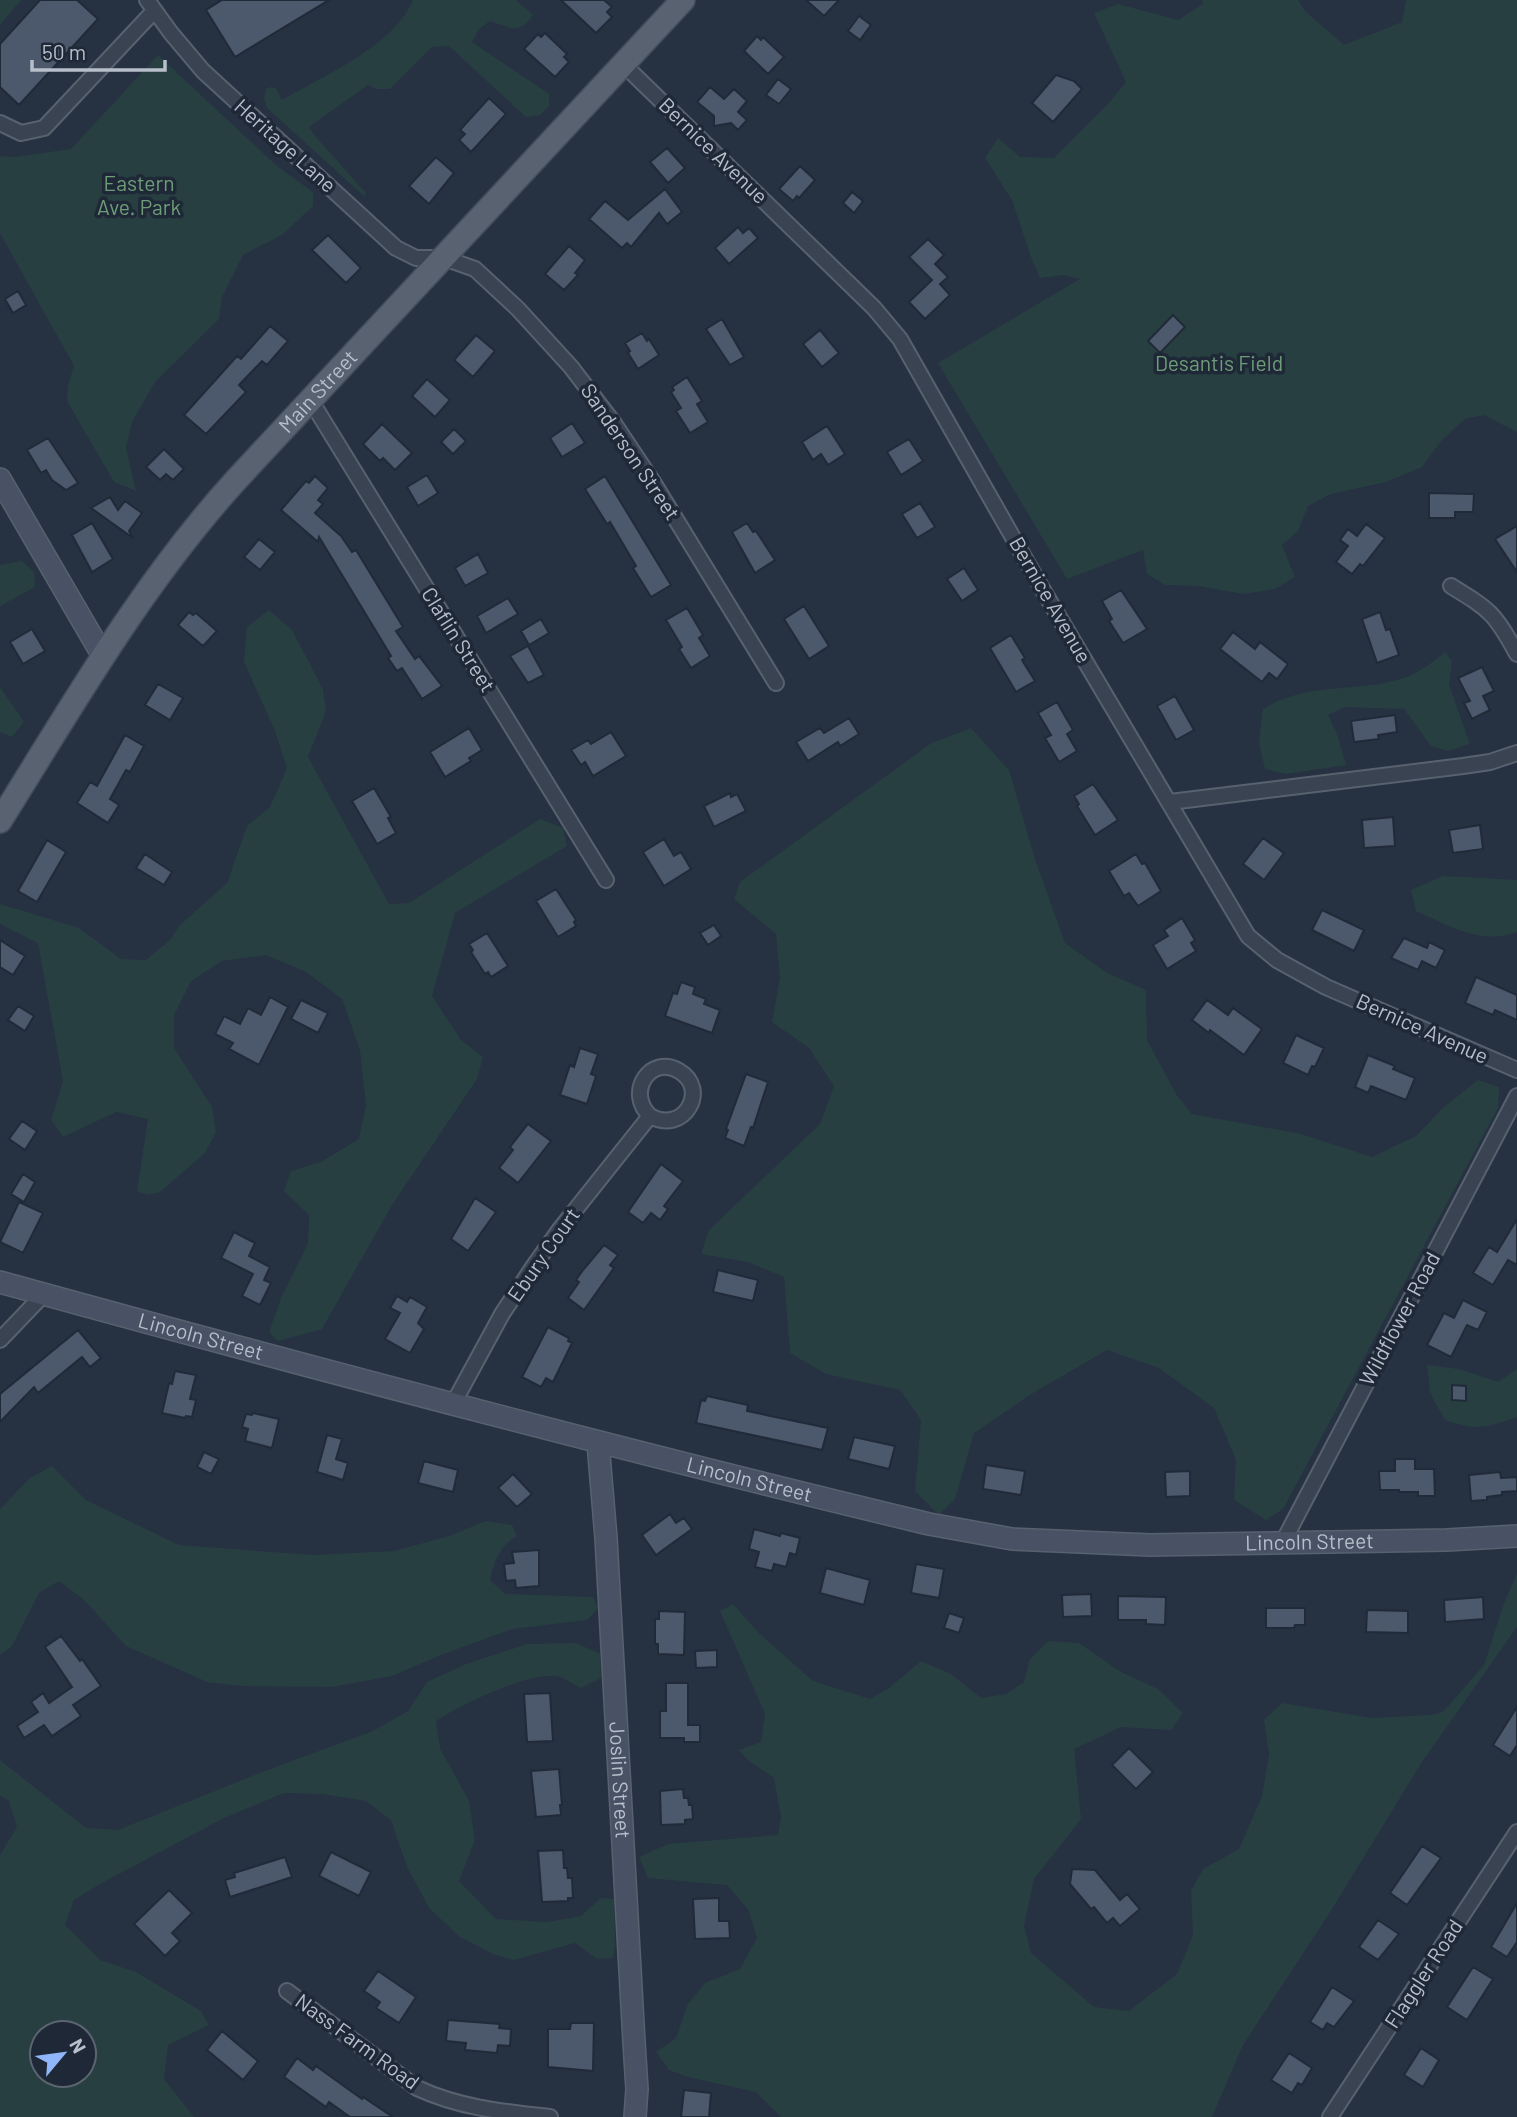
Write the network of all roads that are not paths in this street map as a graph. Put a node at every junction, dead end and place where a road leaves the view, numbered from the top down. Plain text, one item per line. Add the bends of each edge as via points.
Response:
1 (683, 0) edge
2 (151, 5) edge
3 (624, 64) junction
4 (0, 123) edge
5 (443, 258) junction
6 (311, 401) junction
7 (0, 479) edge
8 (1451, 586) dead end
9 (1517, 654) edge
10 (103, 656) junction
11 (776, 683) dead end
12 (1517, 753) edge
13 (1170, 802) junction
14 (0, 821) edge
15 (606, 880) dead end
16 (1517, 1070) edge
17 (1517, 1096) edge
18 (650, 1116) dead end
19 (0, 1282) edge
20 (44, 1294) junction
21 (0, 1340) edge
22 (453, 1404) junction
23 (598, 1443) junction
24 (1517, 1536) edge
25 (1283, 1542) junction
26 (1517, 1832) edge
27 (287, 1991) dead end
28 (550, 2117) edge
29 (635, 2117) edge
30 (1330, 2117) edge

1 - 3 main road, Main Street
2 - 4 street via 44,128 21,132
2 - 5 street, Heritage Lane via 203,71 396,248 416,258
3 - 5 main road, Main Street
3 - 13 street, Bernice Avenue via 894,331
5 - 6 main road, Main Street
5 - 11 street, Sanderson Street via 482,276 583,382 653,482
6 - 10 main road, Main Street via 185,539
6 - 15 street, Claflin Street
7 - 10 street
8 - 9 street via 1489,611
10 - 14 main road, Main Street
12 - 13 street via 1476,765
13 - 16 street, Bernice Avenue via 1248,936 1267,954 1326,987
17 - 25 street, Wildflower Road
18 - 22 street, Ebury Court via 533,1267
19 - 20 street, Lincoln Street
20 - 21 street
20 - 22 street, Lincoln Street
22 - 23 street, Lincoln Street
23 - 25 street, Lincoln Street via 929,1524 1012,1539 1175,1545
23 - 29 street, Joslin Street via 637,2089
24 - 25 street, Lincoln Street
26 - 30 street, Flaggler Road
27 - 28 street, Nass Farm Road via 417,2088 468,2106

